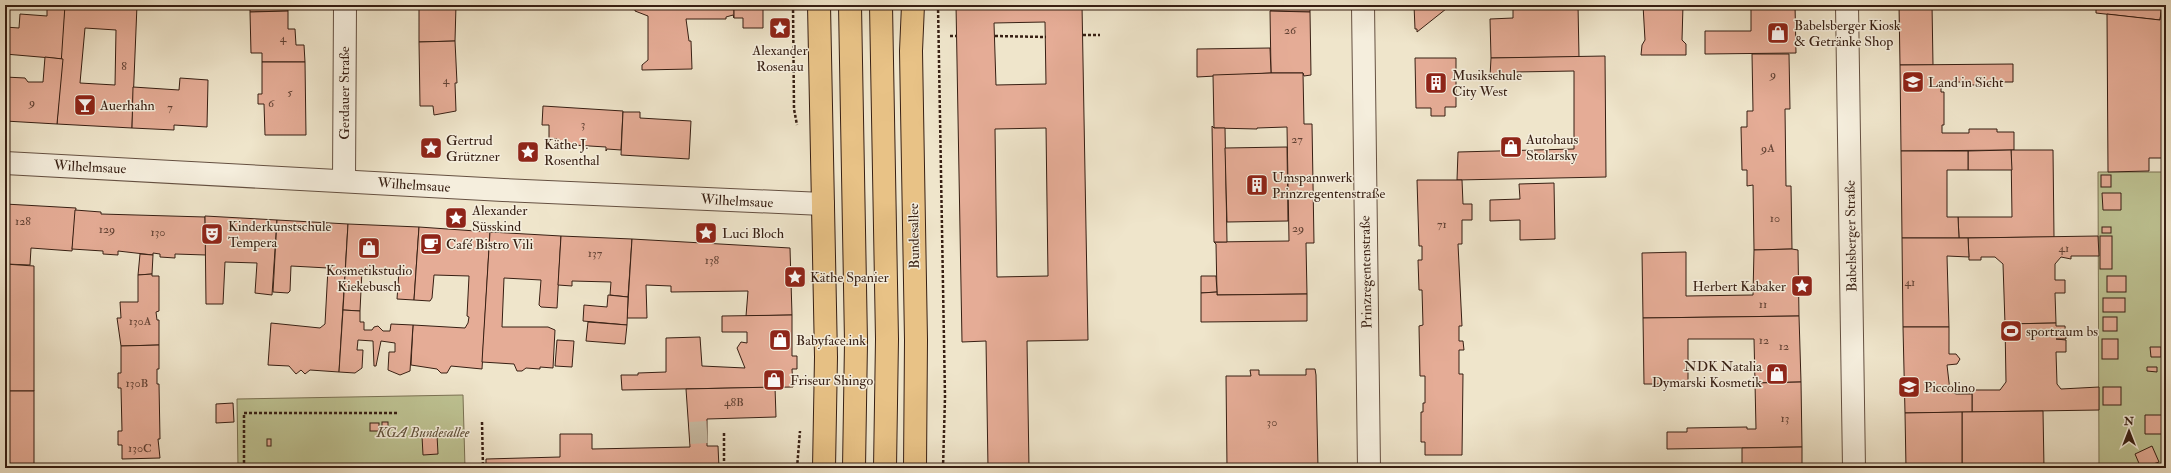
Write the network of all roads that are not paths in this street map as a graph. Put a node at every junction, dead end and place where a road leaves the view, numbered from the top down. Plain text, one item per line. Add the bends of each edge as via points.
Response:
1 (345, 5) edge
2 (819, 5) edge
3 (850, 5) edge
4 (881, 5) edge
5 (913, 5) edge
6 (1363, 5) edge
7 (1847, 5) edge
8 (5, 163) edge
9 (344, 181) junction
10 (823, 204) junction
11 (824, 468) edge
12 (854, 468) edge
13 (885, 468) edge
14 (915, 468) edge
15 (1369, 468) edge
16 (1854, 468) edge

1 - 9 street, Gerdauer Straße
2 - 10 main road
3 - 12 main road via 856,350
4 - 13 main road, Bundesallee via 886,339
5 - 14 main road, Bundesallee via 911,51 916,340
6 - 15 street, Prinzregentenstraße
7 - 16 street, Babelsberger Straße
8 - 9 street, Wilhelmsaue
9 - 10 street, Wilhelmsaue
10 - 11 main road via 826,357

